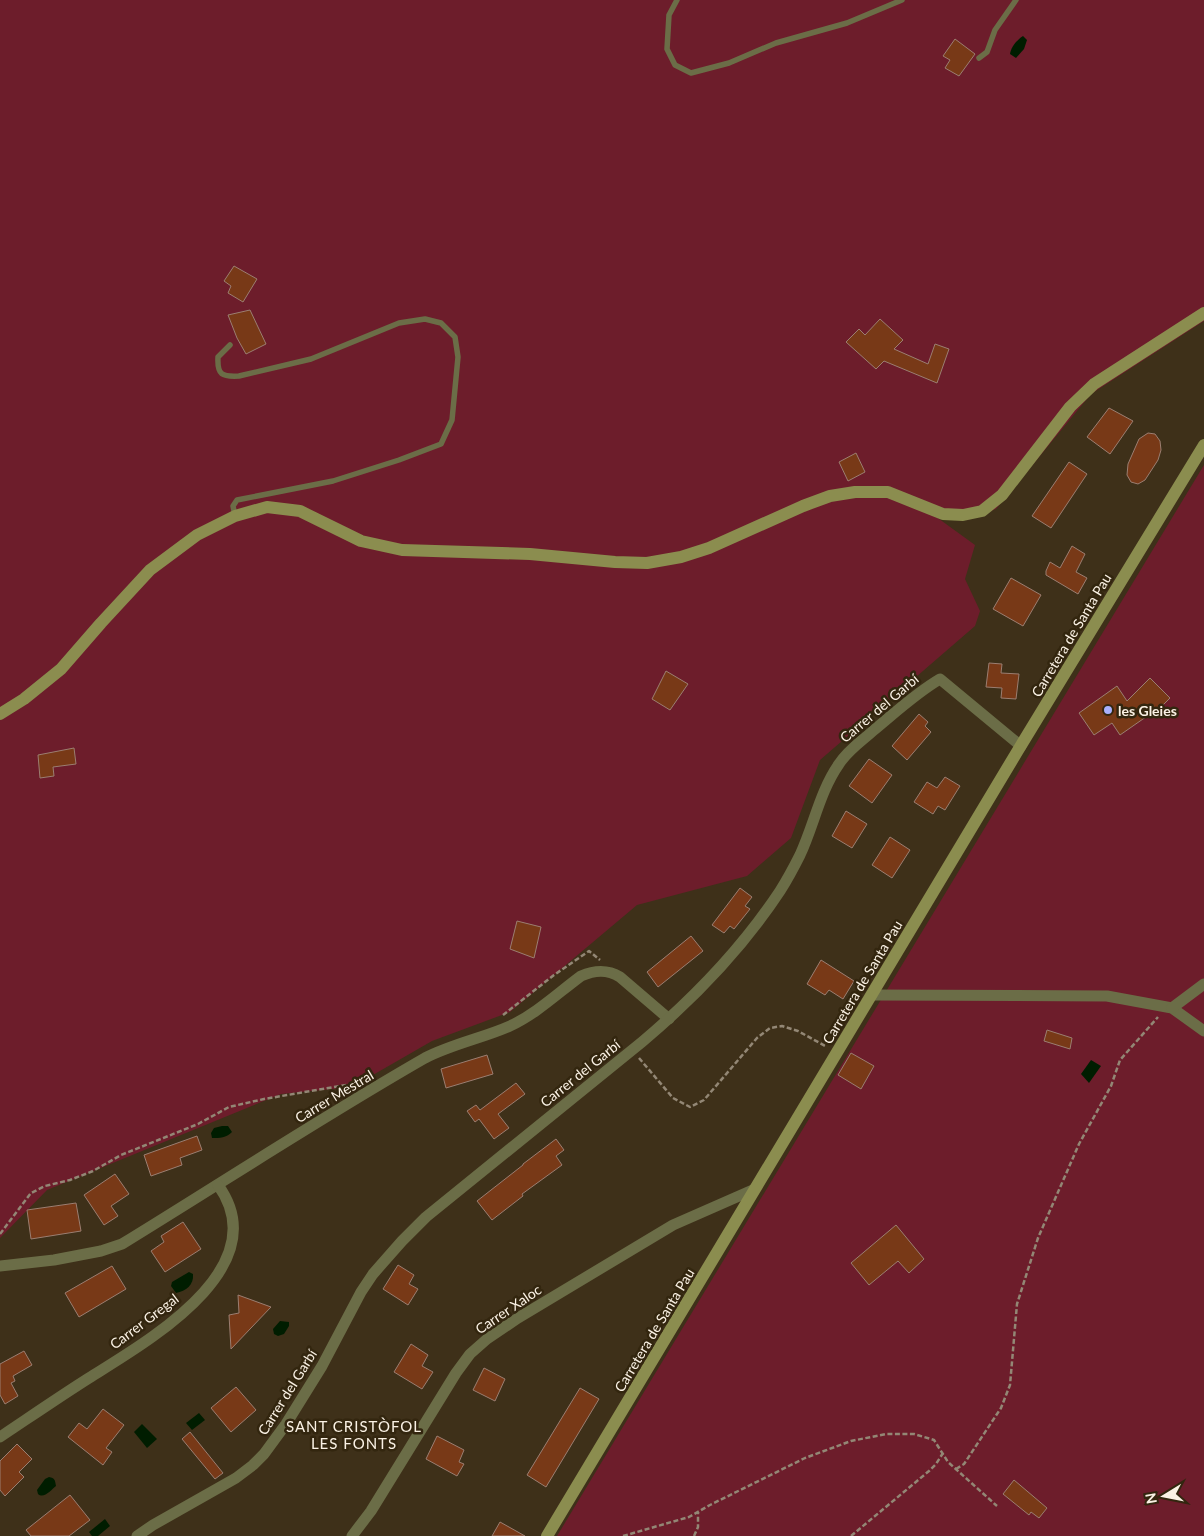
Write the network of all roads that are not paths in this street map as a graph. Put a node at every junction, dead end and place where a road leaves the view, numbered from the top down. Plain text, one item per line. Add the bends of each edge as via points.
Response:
1 (677, 0) edge
2 (902, 0) edge
3 (1016, 0) edge
4 (979, 58) dead end
5 (1204, 313) edge
6 (230, 345) dead end
7 (1204, 445) edge
8 (235, 516) junction
9 (0, 714) edge
10 (1021, 746) junction
11 (1204, 984) edge
12 (872, 994) junction
13 (1172, 1008) junction
14 (669, 1020) junction
15 (1204, 1031) edge
16 (218, 1185) junction
17 (755, 1189) junction
18 (0, 1266) edge
19 (0, 1437) edge
20 (137, 1536) edge
21 (352, 1536) edge
22 (547, 1536) edge

1 - 2 lane via 669,15 667,49 675,65 690,72 729,63 776,43 847,22
3 - 4 lane via 996,30 987,52
5 - 8 street via 1094,384 1070,407 1002,495 982,511 963,515 943,514 888,492 855,492 830,496 802,506 709,548 648,563 530,554 402,550 361,541 300,511 267,507
6 - 8 lane via 218,357 218,369 222,374 239,376 311,359 400,322 425,319 441,323 455,337 458,357 452,420 441,444 333,481 237,500 233,506
7 - 10 street, Carretera de Santa Pau
8 - 9 street via 197,536 150,570 61,669
10 - 12 street, Carretera de Santa Pau
10 - 14 street, Carrer del Garbí via 940,679 922,689 838,764 800,854 780,891 746,936
11 - 13 street
12 - 13 street via 1107,996
12 - 17 street, Carretera de Santa Pau
13 - 15 street
14 - 16 street, Carrer Mestral via 613,972 597,971 581,976 512,1025 428,1057
14 - 20 street, Carrer del Garbí via 426,1217 402,1241 361,1292 317,1374 273,1443 258,1460 236,1478
16 - 18 street, Carrer Mestral via 122,1244 54,1260
16 - 19 street, Carrer Gregal via 233,1214 233,1232 226,1260 212,1284 147,1342
17 - 21 street, Carrer Xaloc via 672,1225 512,1322 470,1354 371,1512
17 - 22 street, Carretera de Santa Pau

